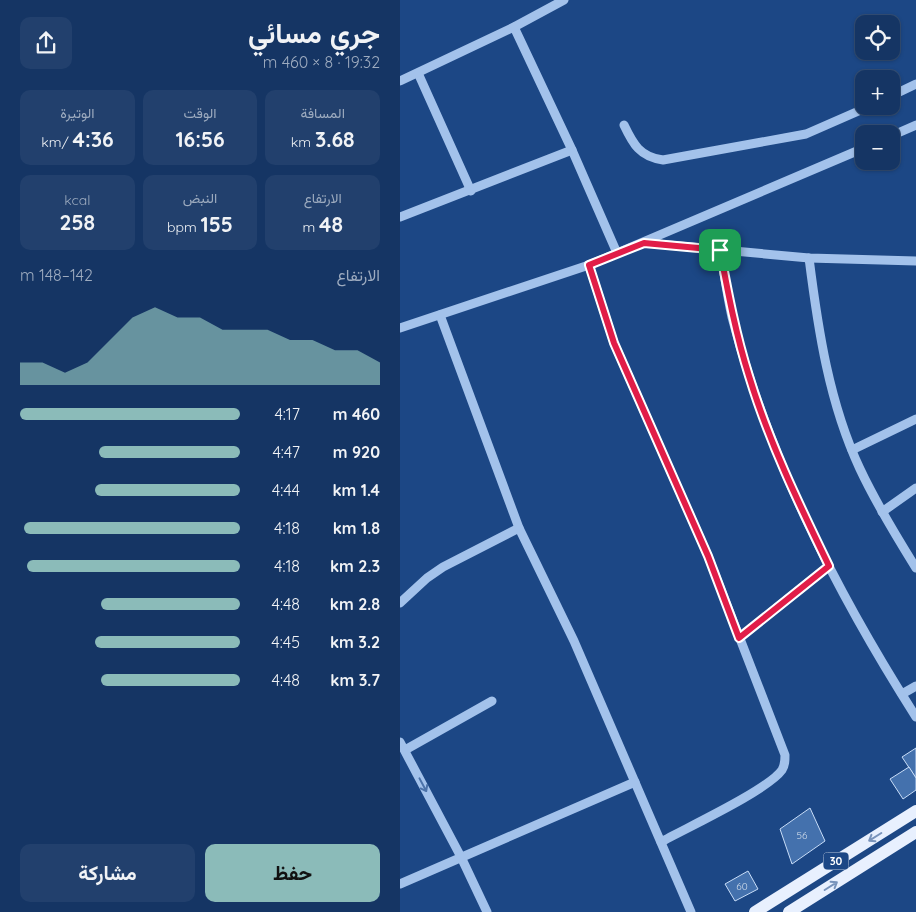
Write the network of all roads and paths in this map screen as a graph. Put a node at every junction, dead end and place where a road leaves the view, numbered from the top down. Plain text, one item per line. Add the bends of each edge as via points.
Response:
1 (564, 0) edge
2 (514, 27) junction
3 (418, 73) junction
4 (400, 81) edge
5 (916, 84) edge
6 (900, 92) edge
7 (855, 113) edge
8 (624, 125) dead end
9 (916, 125) edge
10 (900, 132) edge
11 (572, 150) junction
12 (855, 152) edge
13 (471, 191) junction
14 (400, 217) edge
15 (644, 243) junction
16 (720, 250) junction
17 (617, 253) junction
18 (809, 258) junction
19 (916, 261) edge
20 (589, 265) junction
21 (440, 315) junction
22 (400, 328) edge
23 (916, 419) edge
24 (852, 450) junction
25 (916, 488) edge
26 (882, 512) junction
27 (519, 528) junction
28 (829, 566) junction
29 (916, 568) edge
30 (400, 603) edge
31 (739, 638) junction
32 (916, 686) edge
33 (902, 694) junction
34 (492, 701) dead end
35 (916, 717) edge
36 (402, 746) edge
37 (635, 782) junction
38 (916, 811) edge
39 (916, 832) edge
40 (661, 842) junction
41 (461, 857) junction
42 (400, 884) edge
43 (487, 912) edge
44 (691, 912) edge
45 (755, 912) edge
46 (789, 912) edge

1 - 2 street
2 - 3 street
2 - 11 street
3 - 4 street
3 - 13 street
5 - 6 street
7 - 8 street via 799,136 663,160 644,155 637,149
9 - 10 street
11 - 13 street
11 - 17 street
12 - 15 street
13 - 14 street
15 - 16 street
15 - 17 street
16 - 18 street
16 - 28 street via 732,315 749,378 789,482
17 - 20 street
18 - 19 street
18 - 24 street via 819,338
20 - 21 street
20 - 31 street via 614,343 708,556
21 - 22 street
21 - 27 street
23 - 24 street
24 - 26 street
25 - 26 street
26 - 29 street
27 - 30 street via 443,567
27 - 37 street via 574,641
28 - 31 street
28 - 33 street via 870,645
31 - 40 street via 783,747 785,764 781,772 753,792
32 - 33 street
33 - 35 street
34 - 36 street
36 -> 41 street
37 - 40 street
37 - 41 street
38 -> 45 main road, 30
46 -> 39 main road, 30
40 - 44 street
41 - 42 street
41 - 43 street

